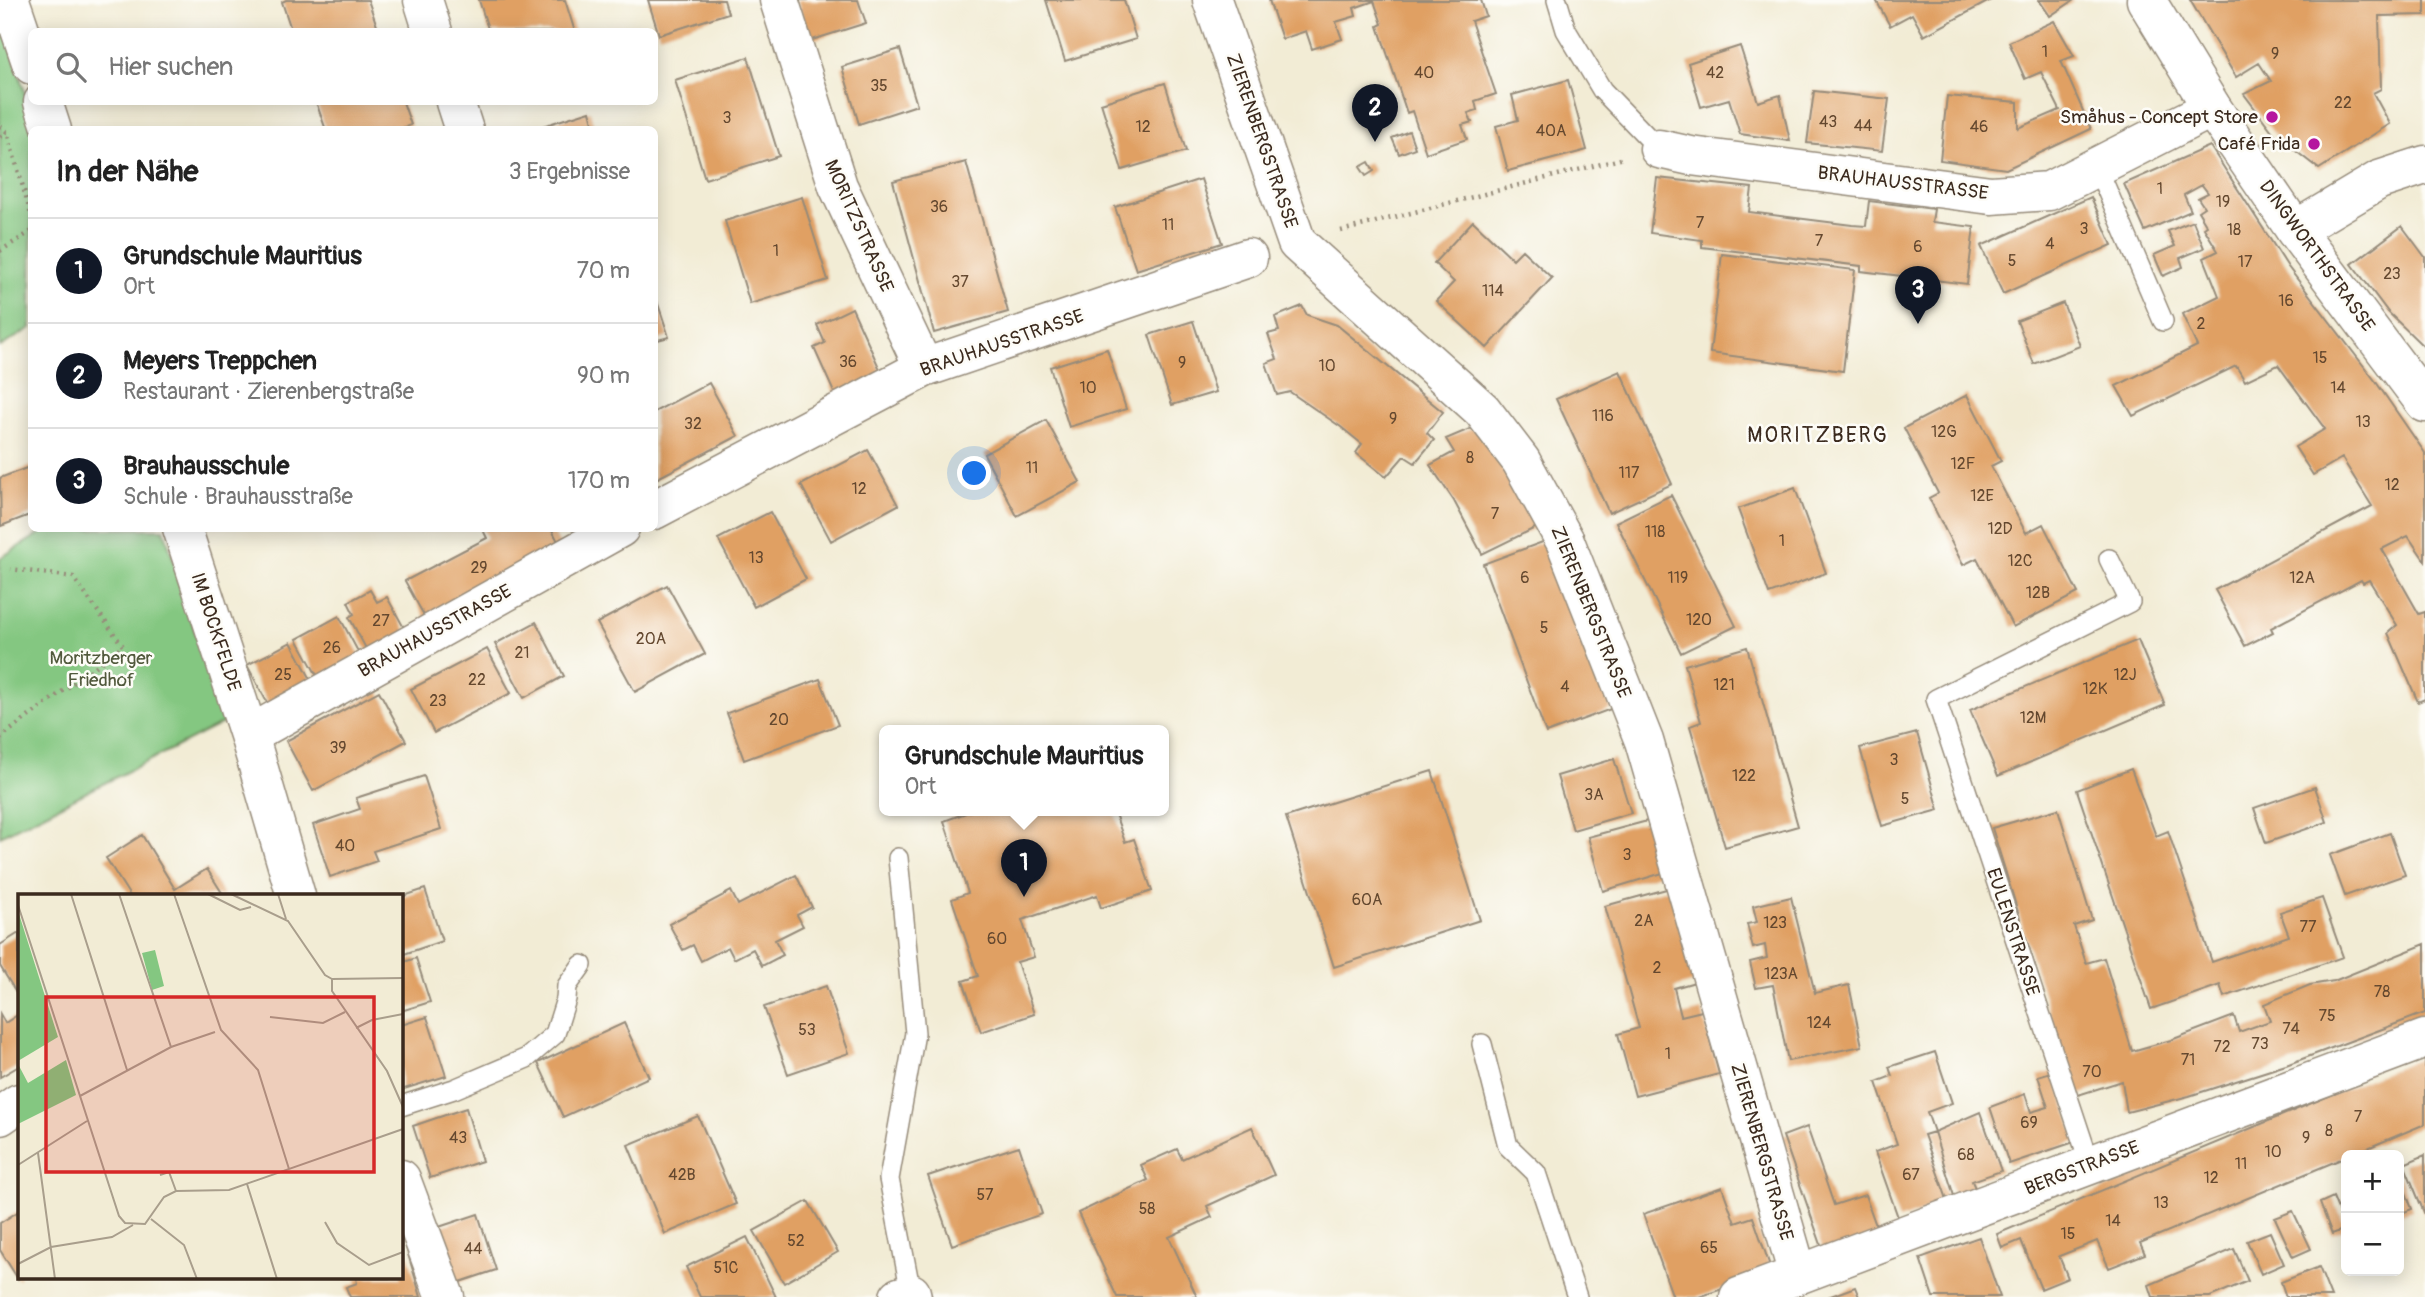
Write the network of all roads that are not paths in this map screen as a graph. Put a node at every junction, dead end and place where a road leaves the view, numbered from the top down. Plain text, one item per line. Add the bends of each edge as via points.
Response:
1 (10, 0) edge
2 (423, 0) edge
3 (779, 0) edge
4 (1212, 0) edge
5 (1556, 0) edge
6 (2146, 0) edge
7 (432, 28) edge
8 (28, 53) edge
9 (44, 105) edge
10 (456, 105) edge
11 (2212, 108) junction
12 (51, 126) edge
13 (463, 126) edge
14 (1659, 149) joint
15 (2425, 165) edge
16 (2097, 167) junction
17 (2295, 230) junction
18 (1248, 258) dead end
19 (2163, 321) dead end
20 (924, 368) junction
21 (2425, 403) edge
22 (658, 508) edge
23 (183, 532) edge
24 (602, 533) edge
25 (2109, 559) dead end
26 (249, 735) junction
27 (898, 858) dead end
28 (295, 894) edge
29 (582, 965) dead end
30 (2425, 1039) edge
31 (1482, 1044) dead end
32 (18, 1104) edge
33 (402, 1106) edge
34 (0, 1116) edge
35 (2090, 1164) junction
36 (402, 1183) edge
37 (1798, 1275) junction
38 (907, 1296) edge
39 (445, 1297) edge
40 (1577, 1297) edge
41 (1739, 1297) edge

1 - 8 street
2 - 7 street
3 - 20 street, MORITZSTRASSE via 838,186
4 - 37 street, ZIERENBERGSTRASSE via 1297,243 1482,410 1521,461 1565,541 1644,741
5 - 14 lane via 1566,30 1602,90
6 - 11 street, DINGWORTHSTRASSE
9 - 12 street
10 - 13 street
11 - 16 street, BRAUHAUSSTRASSE
11 - 17 street, DINGWORTHSTRASSE
14 - 16 street, BRAUHAUSSTRASSE via 1992,195 2049,191
15 - 17 street via 2379,180
16 - 19 lane
17 - 21 street, DINGWORTHSTRASSE
18 - 20 street, BRAUHAUSSTRASSE
20 - 22 street, BRAUHAUSSTRASSE
23 - 26 street, IM BOCKFELDE
24 - 26 street, BRAUHAUSSTRASSE
25 - 35 lane, EULENSTRASSE via 2130,602 1936,699
26 - 28 street
27 - 38 lane via 915,1033 889,1179
29 - 33 lane via 567,986 555,1034 527,1058
30 - 35 street, BERGSTRASSE
31 - 40 lane via 1508,1146 1536,1173
32 - 34 street
35 - 37 street, BERGSTRASSE
36 - 39 street
37 - 41 street, BERGSTRASSE

